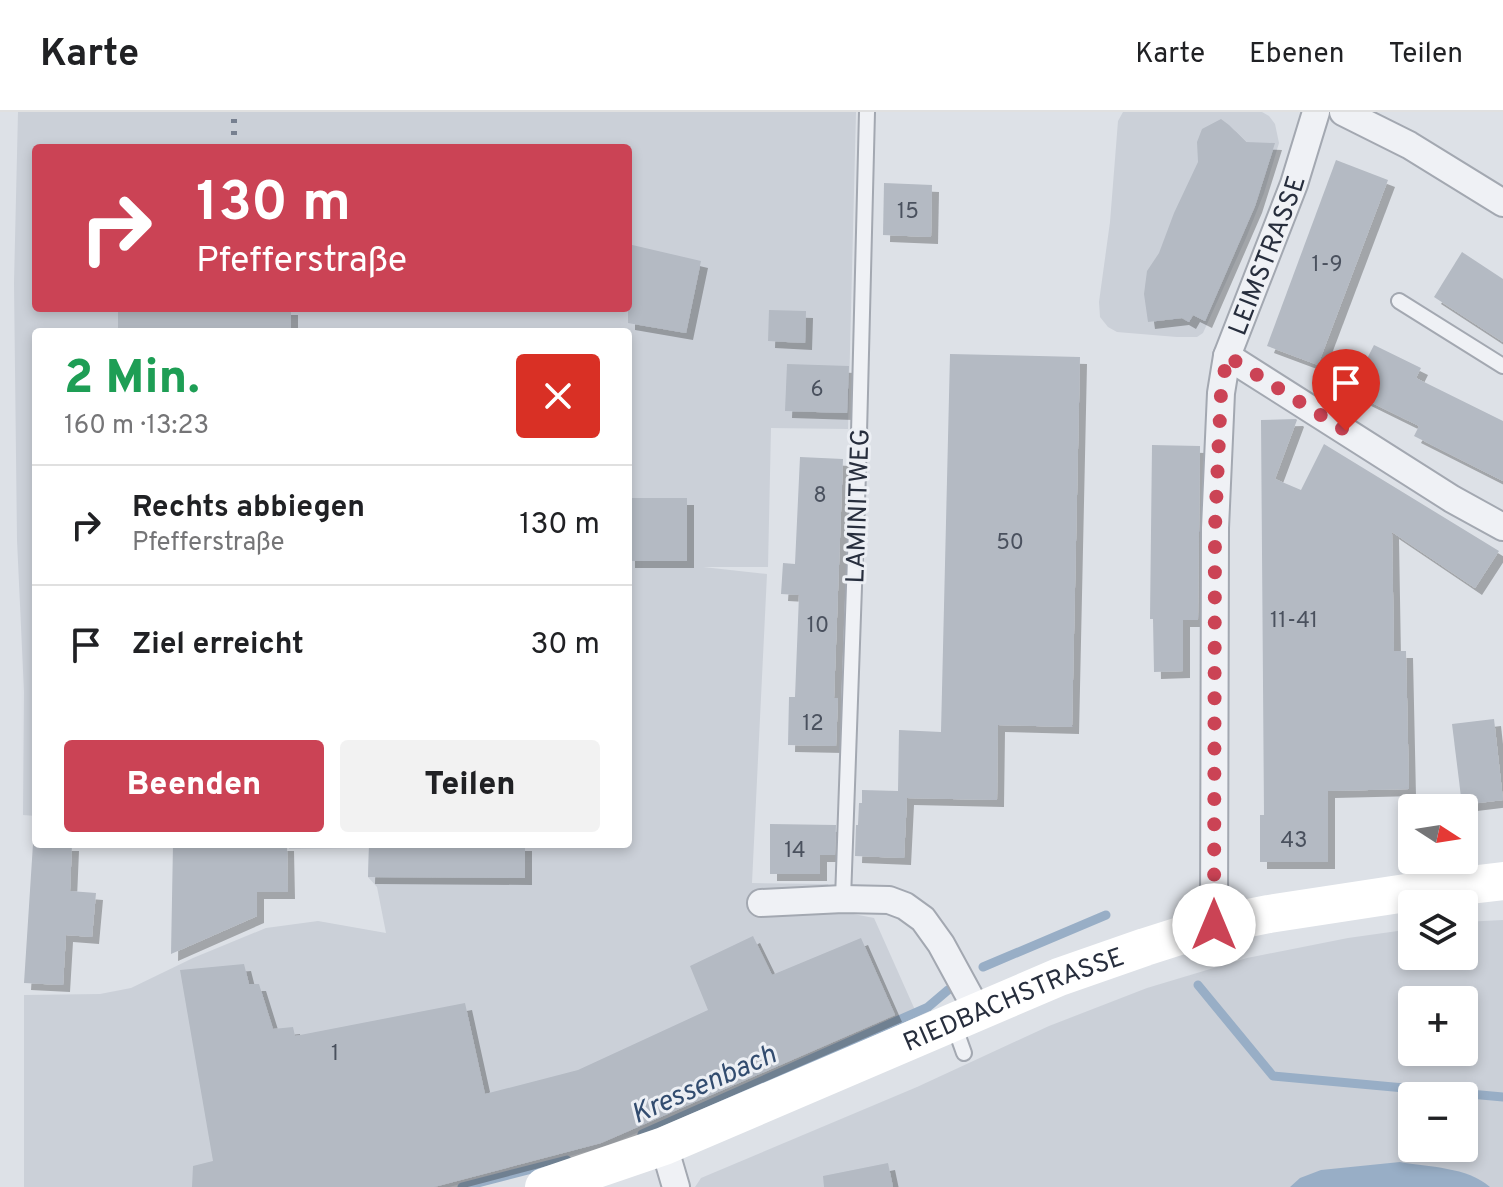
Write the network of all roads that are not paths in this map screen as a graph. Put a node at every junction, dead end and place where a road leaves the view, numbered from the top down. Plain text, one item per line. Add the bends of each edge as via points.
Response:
1 (867, 112) edge
2 (1316, 112) edge
3 (1343, 112) edge
4 (1503, 203) edge
5 (1399, 301) dead end
6 (1227, 356) junction
7 (1503, 366) edge
8 (1503, 527) edge
9 (1503, 881) edge
10 (843, 899) junction
11 (761, 903) dead end
12 (1214, 925) junction
13 (964, 1028) junction
14 (664, 1146) junction
15 (551, 1186) edge
16 (676, 1187) edge

1 - 10 lane, LAMINITWEG
2 - 6 street, LEIMSTRASSE via 1294,184
3 - 4 street
5 - 7 lane
6 - 8 street
6 - 12 street, LEIMSTRASSE via 1215,528
9 - 12 street, RIEDBACHSTRASSE
10 - 11 street
10 - 13 street via 889,900 923,919 941,944
12 - 13 street, RIEDBACHSTRASSE via 1059,977
13 - 14 street, RIEDBACHSTRASSE
14 - 15 street, RIEDBACHSTRASSE
14 - 16 street

